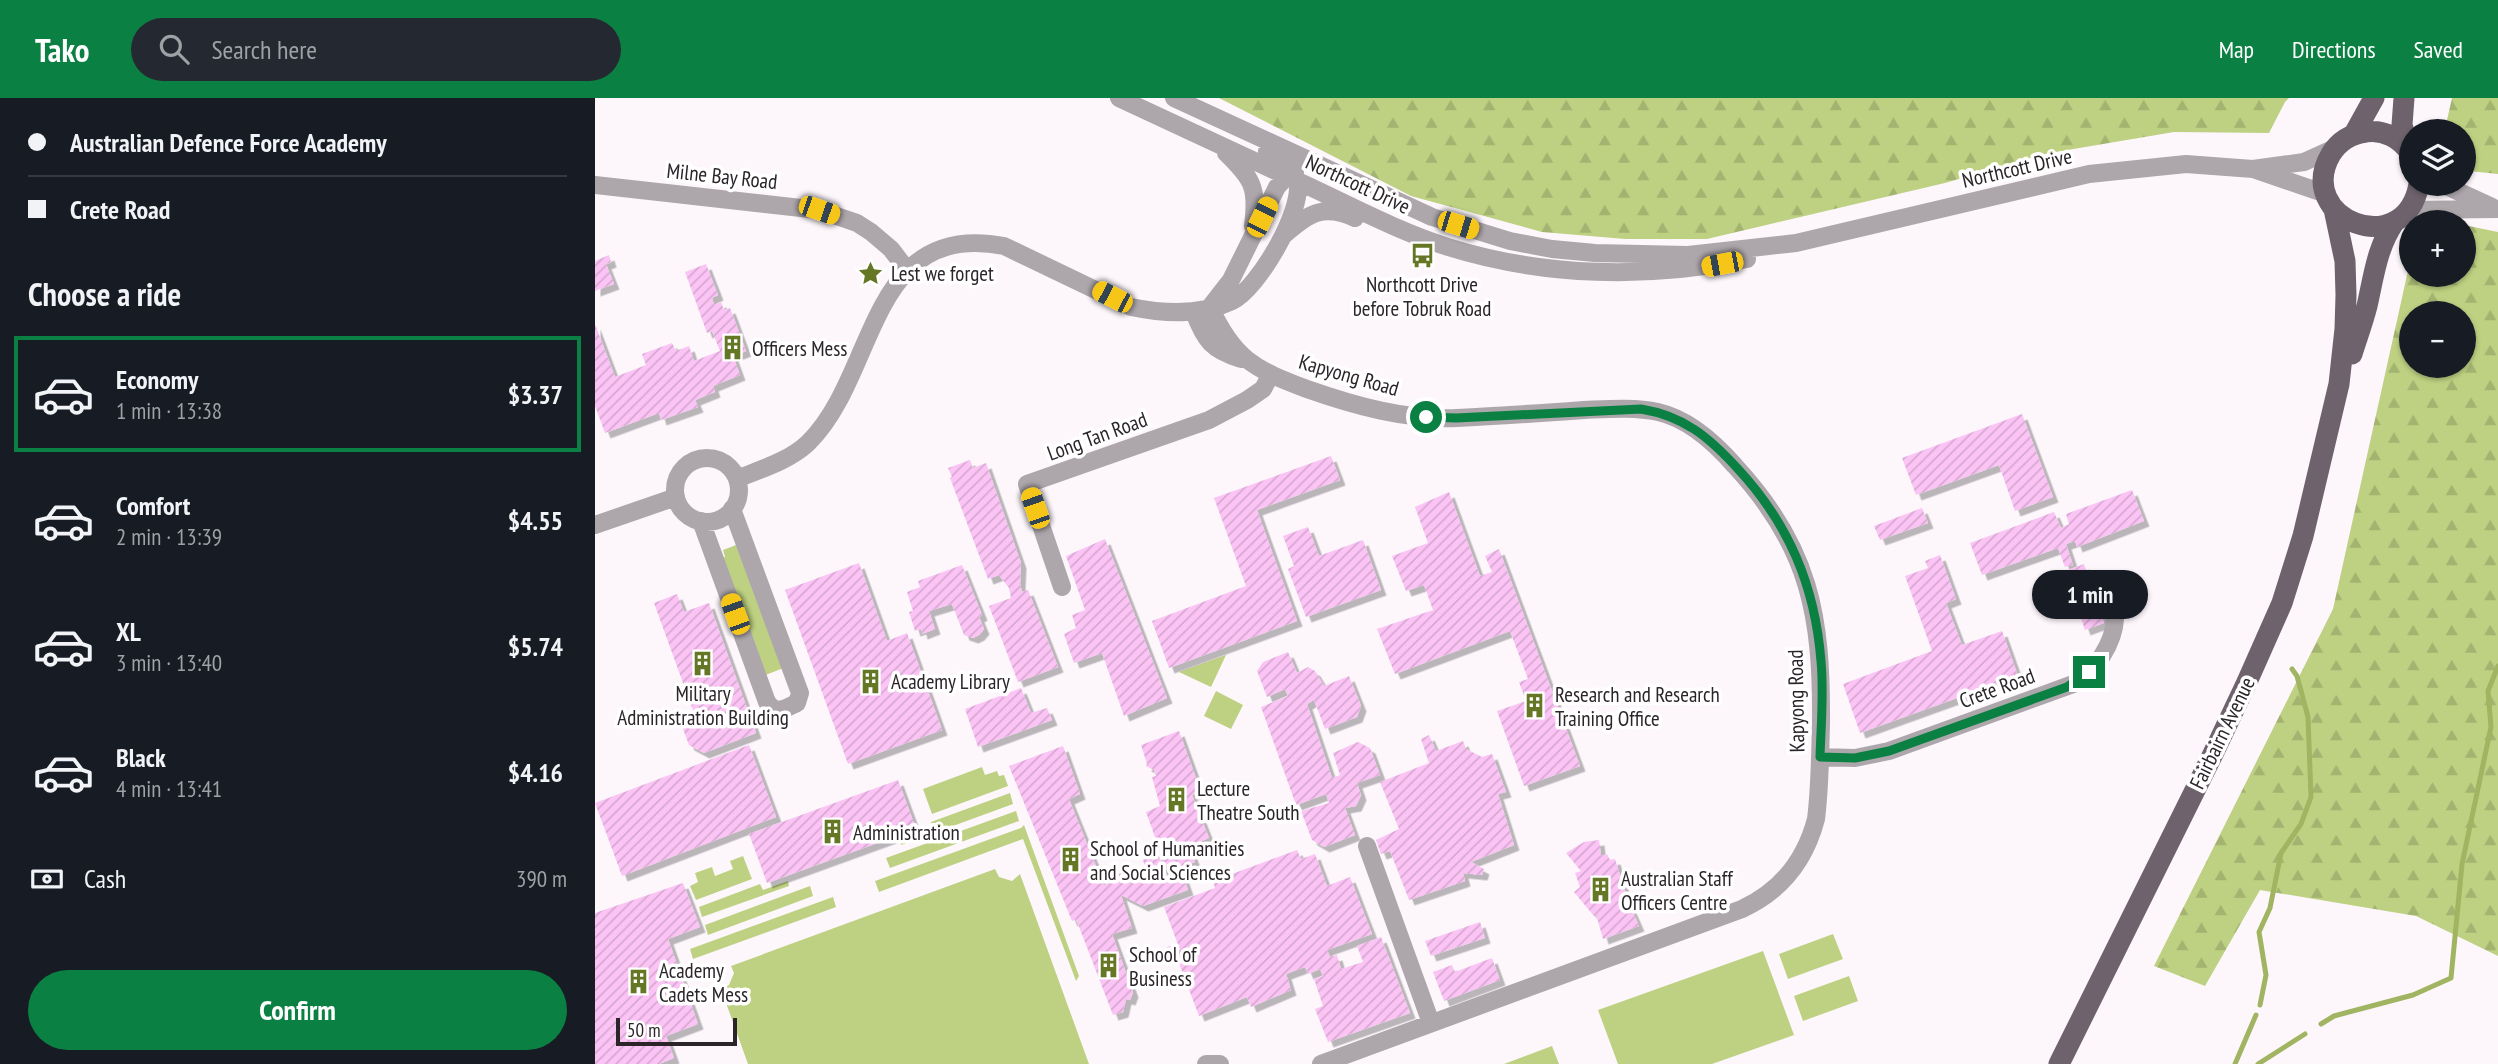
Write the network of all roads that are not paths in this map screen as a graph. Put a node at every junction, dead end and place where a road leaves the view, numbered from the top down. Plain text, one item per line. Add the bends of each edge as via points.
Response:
1 (1119, 98) edge
2 (1174, 98) edge
3 (2374, 98) edge
4 (2404, 98) edge
5 (2403, 119) edge
6 (1243, 131) junction
7 (2354, 134) junction
8 (2399, 140) edge
9 (1217, 143) junction
10 (2335, 148) junction
11 (2253, 169) junction
12 (1327, 170) junction
13 (1292, 177) junction
14 (595, 185) edge
15 (2468, 196) edge
16 (2330, 202) junction
17 (2497, 209) edge
18 (2476, 211) edge
19 (2399, 217) edge
20 (2399, 218) edge
21 (1283, 236) junction
22 (1251, 240) junction
23 (1796, 243) junction
24 (1508, 262) junction
25 (907, 270) junction
26 (1202, 309) junction
27 (1271, 374) junction
28 (2339, 384) junction
29 (737, 479) junction
30 (675, 497) junction
31 (732, 509) junction
32 (701, 521) junction
33 (595, 525) edge
34 (2105, 582) dead end
35 (1062, 587) dead end
36 (1820, 757) junction
37 (1367, 846) dead end
38 (1431, 1023) junction
39 (1206, 1064) edge
40 (1220, 1064) edge
41 (1321, 1064) edge
42 (2059, 1064) edge

1 - 9 street, Northcott Drive
2 - 6 street, Northcott Drive
3 - 7 main road
4 - 5 main road
6 - 12 street, Northcott Drive
6 - 13 street via 1283,161
7 - 8 main road via 2370,131
7 - 10 main road
9 - 13 street, Northcott Drive
9 - 22 street via 1254,186
10 - 11 street, Northcott Drive via 2304,162
10 - 16 main road, Fairbairn Avenue via 2323,178
11 - 16 street, Northcott Drive
11 - 23 street, Northcott Drive via 2186,164 2089,174
12 - 13 street via 1310,168
12 - 23 street, Northcott Drive via 1432,217 1552,249 1659,256
13 - 21 street via 1298,194
13 - 22 street via 1273,195
13 - 24 street, Northcott Drive via 1409,233
14 - 25 street, Milne Bay Road via 819,210 871,232
15 - 17 street
16 - 19 main road via 2344,218 2369,227
16 - 28 main road, Fairbairn Avenue via 2345,261 2346,329
17 - 18 street
20 - 28 main road, Fairbairn Avenue via 2384,237 2349,364
21 - 24 street via 1311,215 1336,211 1453,257
21 - 26 street via 1244,292 1234,300
22 - 26 street via 1228,286
23 - 24 street, Northcott Drive via 1760,257 1671,271 1570,271
25 - 26 street via 952,244 981,242 1026,255 1131,307 1153,312
25 - 29 street via 871,328 822,427 793,454
26 - 27 street, Kapyong Road via 1248,361
27 - 35 street, Long Tan Road via 1263,388 1247,400 1209,420 1027,484
27 - 36 street, Kapyong Road via 1389,413 1456,418 1641,409 1682,421 1709,439 1767,502 1799,560 1819,643
28 - 42 main road, Fairbairn Avenue via 2303,536 2281,603 2224,730
29 - 30 street via 717,460 697,459 680,472
29 - 31 street via 738,498
30 - 32 street via 687,514
30 - 33 street
31 - 32 street via 717,520
31 - 32 street via 800,693 797,703 788,709 773,709 767,702
34 - 36 street, Crete Road via 2114,625 2096,664 2081,680 1889,751 1855,758
36 - 38 street, Kapyong Road via 1811,837 1794,869 1766,896 1742,909
37 - 38 street
38 - 41 street, Kapyong Road
39 - 40 street

